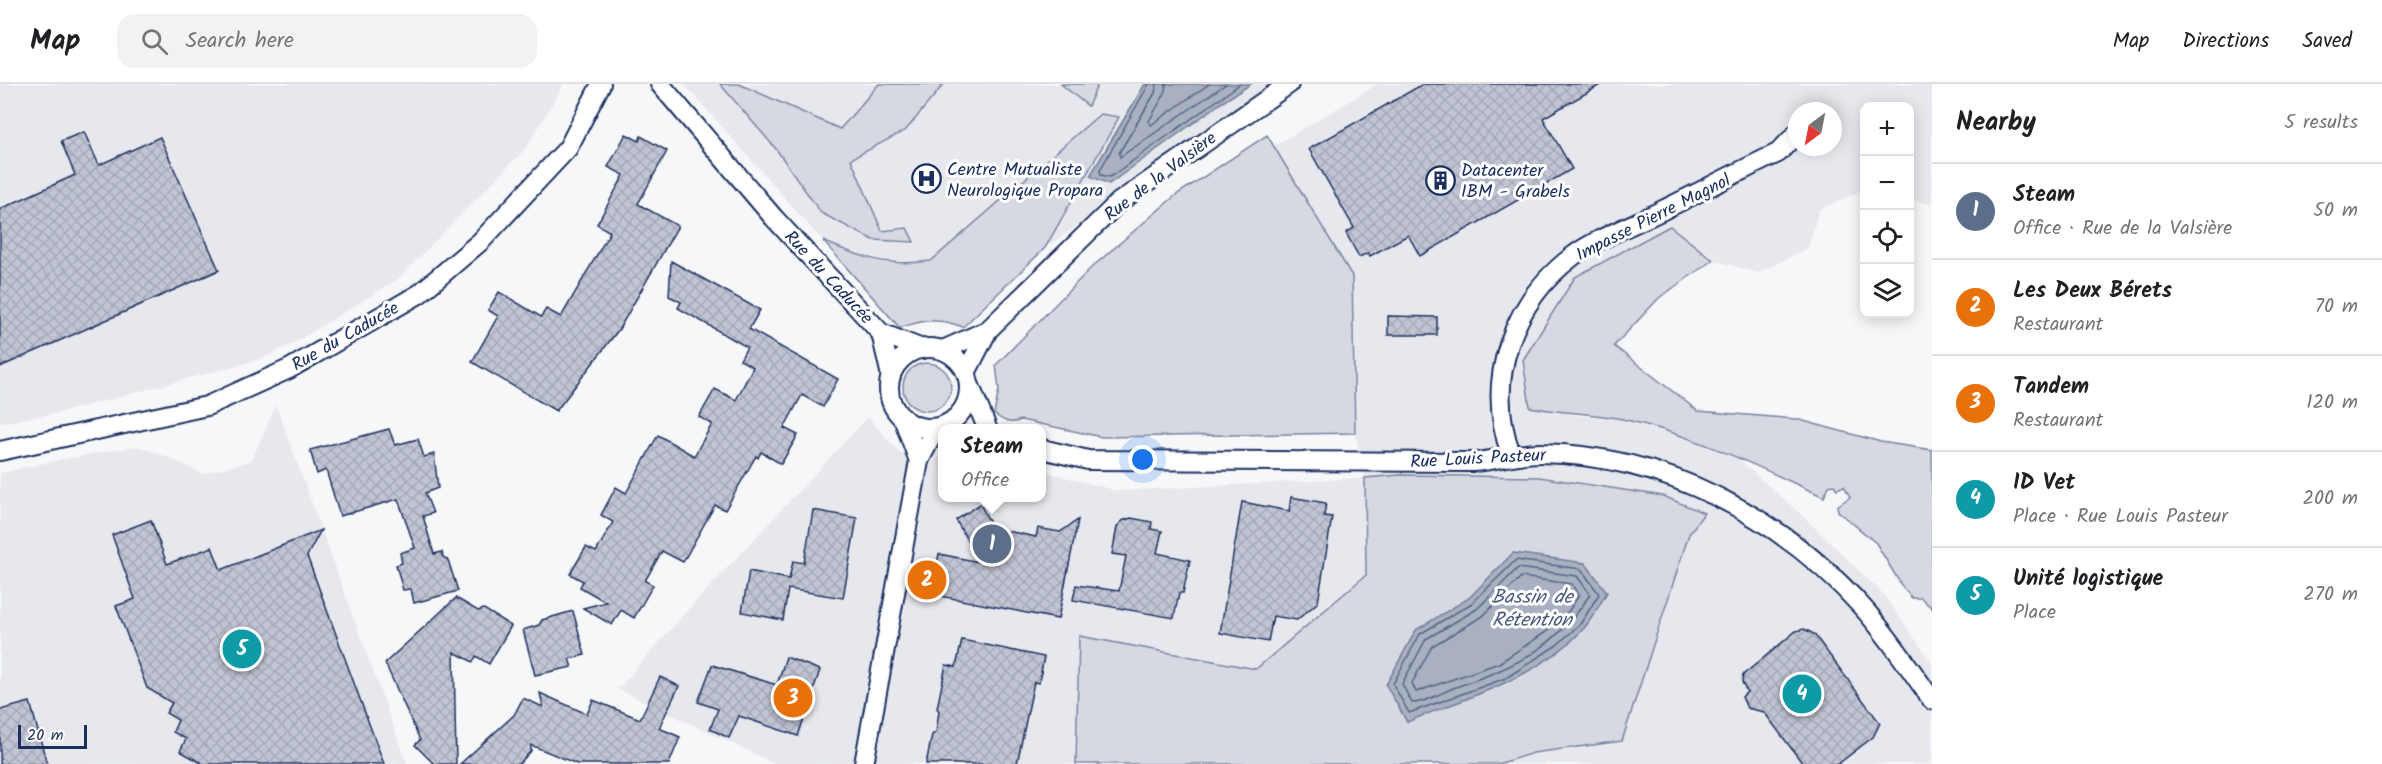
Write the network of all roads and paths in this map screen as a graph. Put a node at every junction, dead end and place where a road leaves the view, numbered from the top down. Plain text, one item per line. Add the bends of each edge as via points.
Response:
1 (601, 84) edge
2 (660, 84) edge
3 (1289, 84) edge
4 (1788, 142) edge
5 (988, 330) junction
6 (881, 333) junction
7 (922, 349) junction
8 (943, 350) junction
9 (891, 376) junction
10 (968, 379) junction
11 (903, 418) junction
12 (944, 424) joint
13 (985, 424) edge
14 (938, 433) edge
15 (1046, 450) edge
16 (0, 451) edge
17 (1510, 454) junction
18 (919, 461) junction
19 (1932, 700) edge
20 (864, 764) edge

1 - 16 street, Rue du Caducée via 568,148 481,241 419,294 289,369 207,406
2 - 6 street, Rue du Caducée via 774,218
3 - 5 street, Rue de la Valsière via 1119,202
4 - 17 street, Impasse Pierre Magnol via 1778,153 1575,254 1545,280 1527,303 1511,335 1502,370 1503,428
5 - 8 street, Rue de la Valsière
5 - 10 street, Rue de la Valsière
6 - 7 street, Rue du Caducée
6 - 9 street, Rue du Caducée
7 - 8 street
7 - 9 street via 903,358
8 - 10 street via 953,355
9 - 11 street via 891,399
10 - 12 street via 966,405
10 - 13 street
11 - 12 street via 913,424
11 - 18 street
14 - 18 street
15 - 17 street, Rue Louis Pasteur via 1100,460 1473,462
17 - 19 street, Rue Louis Pasteur via 1562,455 1628,465 1692,484 1737,506 1793,542 1831,575 1865,610
18 - 20 street

